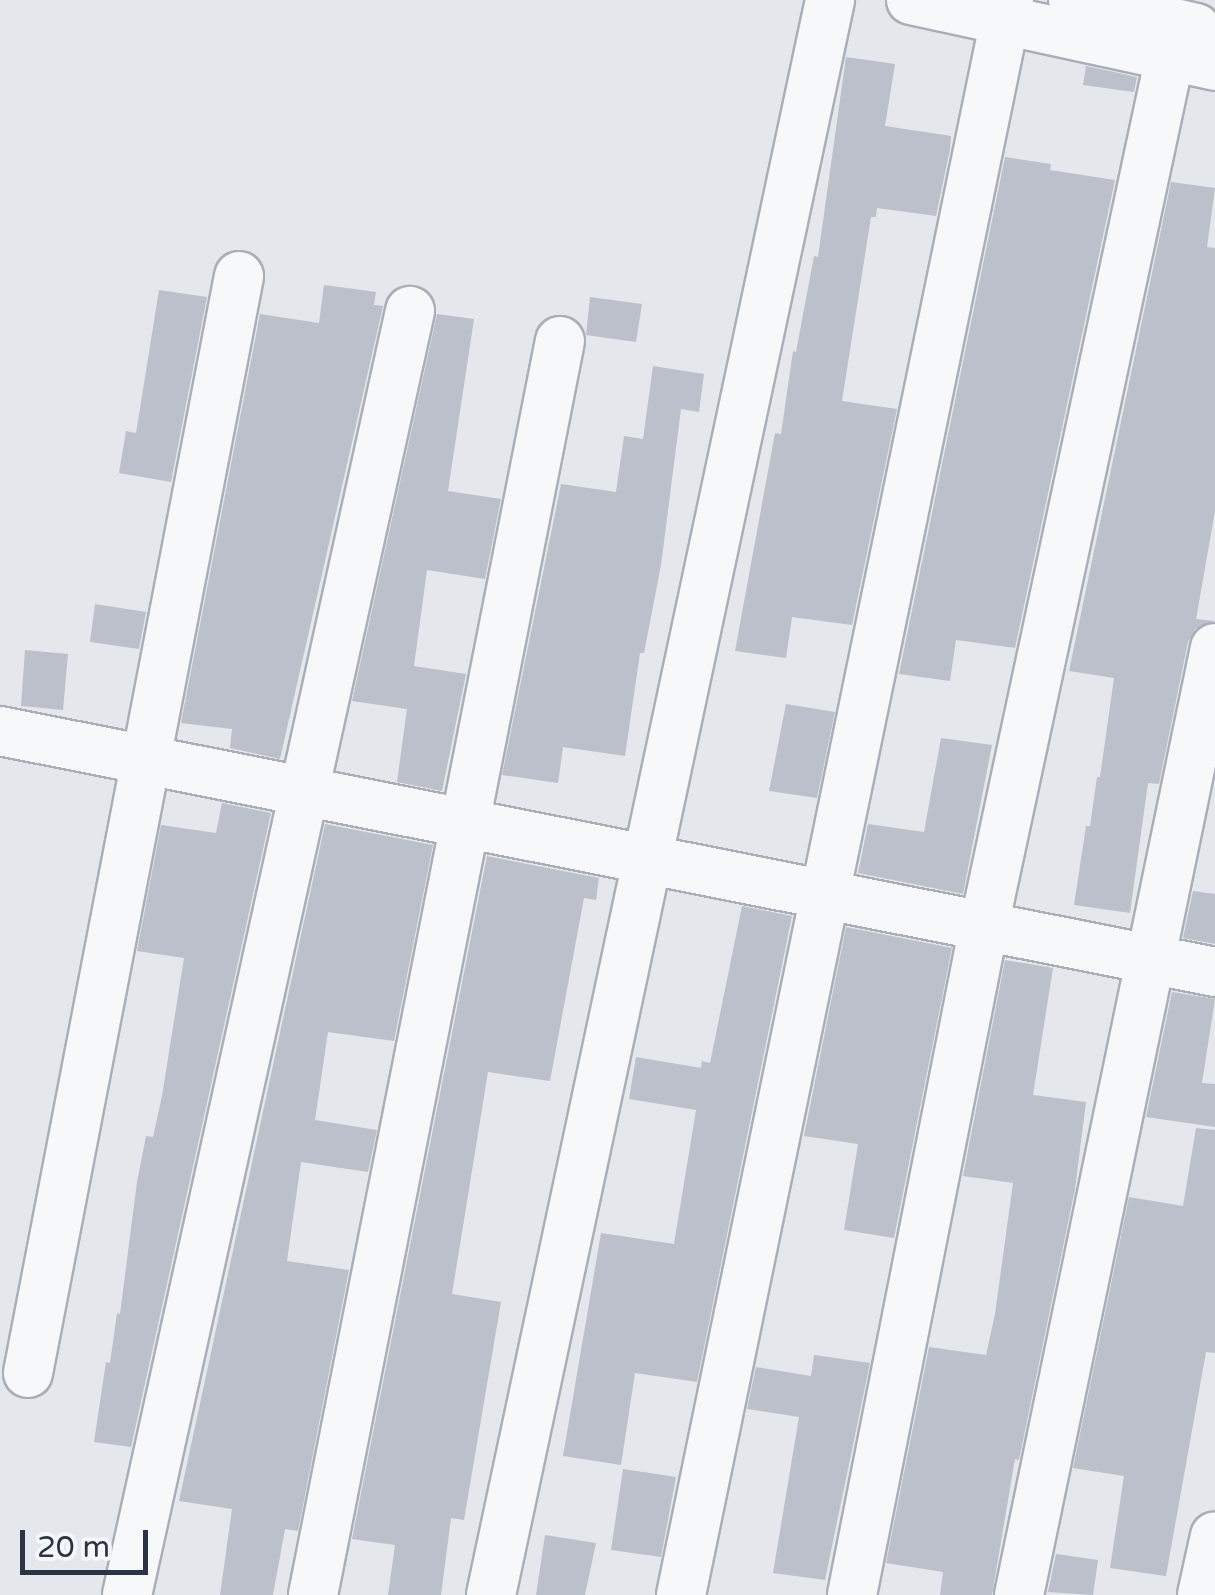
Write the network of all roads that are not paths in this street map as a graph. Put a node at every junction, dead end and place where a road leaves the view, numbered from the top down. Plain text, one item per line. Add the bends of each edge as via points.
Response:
1 (830, 0) edge
2 (912, 0) edge
3 (1072, 0) edge
4 (1006, 10) edge
5 (1192, 36) edge
6 (239, 276) dead end
7 (410, 312) dead end
8 (560, 341) dead end
9 (1215, 648) edge
10 (0, 731) edge
11 (144, 760) junction
12 (305, 791) junction
13 (464, 823) junction
14 (650, 860) junction
15 (826, 894) junction
16 (984, 926) junction
17 (1149, 958) junction
18 (1215, 972) edge
19 (28, 1373) dead end
20 (1215, 1536) edge
21 (127, 1595) edge
22 (313, 1595) edge
23 (490, 1595) edge
24 (682, 1595) edge
25 (852, 1595) edge
26 (1019, 1595) edge
27 (1202, 1595) edge

1 - 14 street
2 - 4 street
3 - 5 street
4 - 5 street
4 - 15 street
5 - 16 street
6 - 11 street
7 - 12 street
8 - 13 street
9 - 17 street
10 - 11 street
11 - 12 street
11 - 19 street
12 - 13 street
12 - 21 street
13 - 14 street
13 - 22 street
14 - 15 street
14 - 23 street
15 - 16 street
15 - 24 street
16 - 17 street
16 - 25 street
17 - 18 street
17 - 26 street
20 - 27 street

